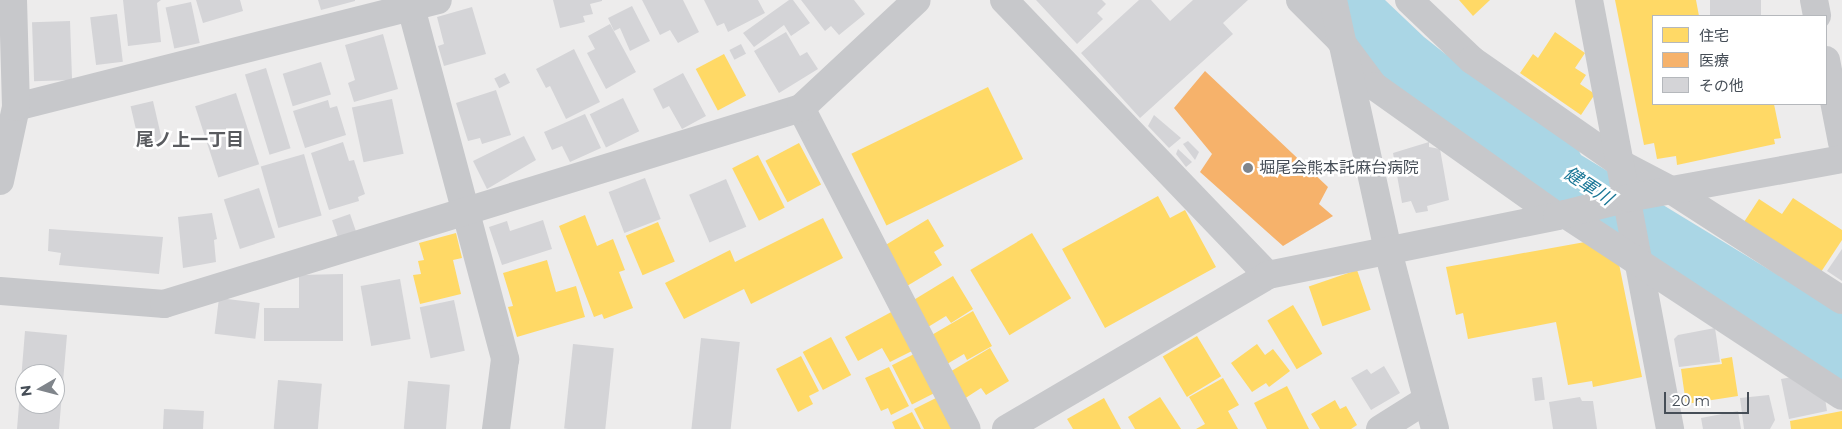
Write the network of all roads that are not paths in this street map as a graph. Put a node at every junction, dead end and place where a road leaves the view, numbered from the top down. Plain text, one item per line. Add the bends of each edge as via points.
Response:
1 (14, 0) edge
2 (438, 0) edge
3 (918, 0) edge
4 (1004, 0) edge
5 (1300, 0) edge
6 (1333, 0) edge
7 (1409, 0) edge
8 (1589, 0) edge
9 (1814, 0) edge
10 (410, 3) edge
11 (1817, 15) edge
12 (1339, 39) junction
13 (1827, 65) edge
14 (16, 107) junction
15 (800, 108) junction
16 (1842, 142) edge
17 (1842, 160) edge
18 (1621, 164) junction
19 (0, 180) edge
20 (1671, 190) junction
21 (1628, 198) junction
22 (467, 210) junction
23 (1561, 215) junction
24 (1388, 251) junction
25 (1640, 265) junction
26 (1268, 275) junction
27 (0, 291) edge
28 (1842, 300) edge
29 (1842, 396) edge
30 (1426, 400) junction
31 (496, 429) edge
32 (967, 429) edge
33 (1006, 429) edge
34 (1380, 429) edge
35 (1435, 429) edge
36 (1670, 429) edge

1 - 14 street
2 - 10 street
3 - 15 street
4 - 26 street
5 - 12 street
6 - 12 street
7 - 18 street via 1472,60
8 - 18 street
9 - 11 street
10 - 14 street
10 - 22 street
12 - 23 street via 1374,86
12 - 24 street
13 - 16 street
14 - 19 street
15 - 22 street
15 - 32 street
17 - 20 street
18 - 20 street
18 - 21 street
20 - 21 street
20 - 28 street
21 - 23 street
21 - 25 street
22 - 27 street via 164,304
22 - 31 street via 504,359
23 - 24 street
23 - 25 street
24 - 26 street
24 - 30 street
25 - 29 street
25 - 36 street
26 - 33 street
30 - 34 street
30 - 35 street

